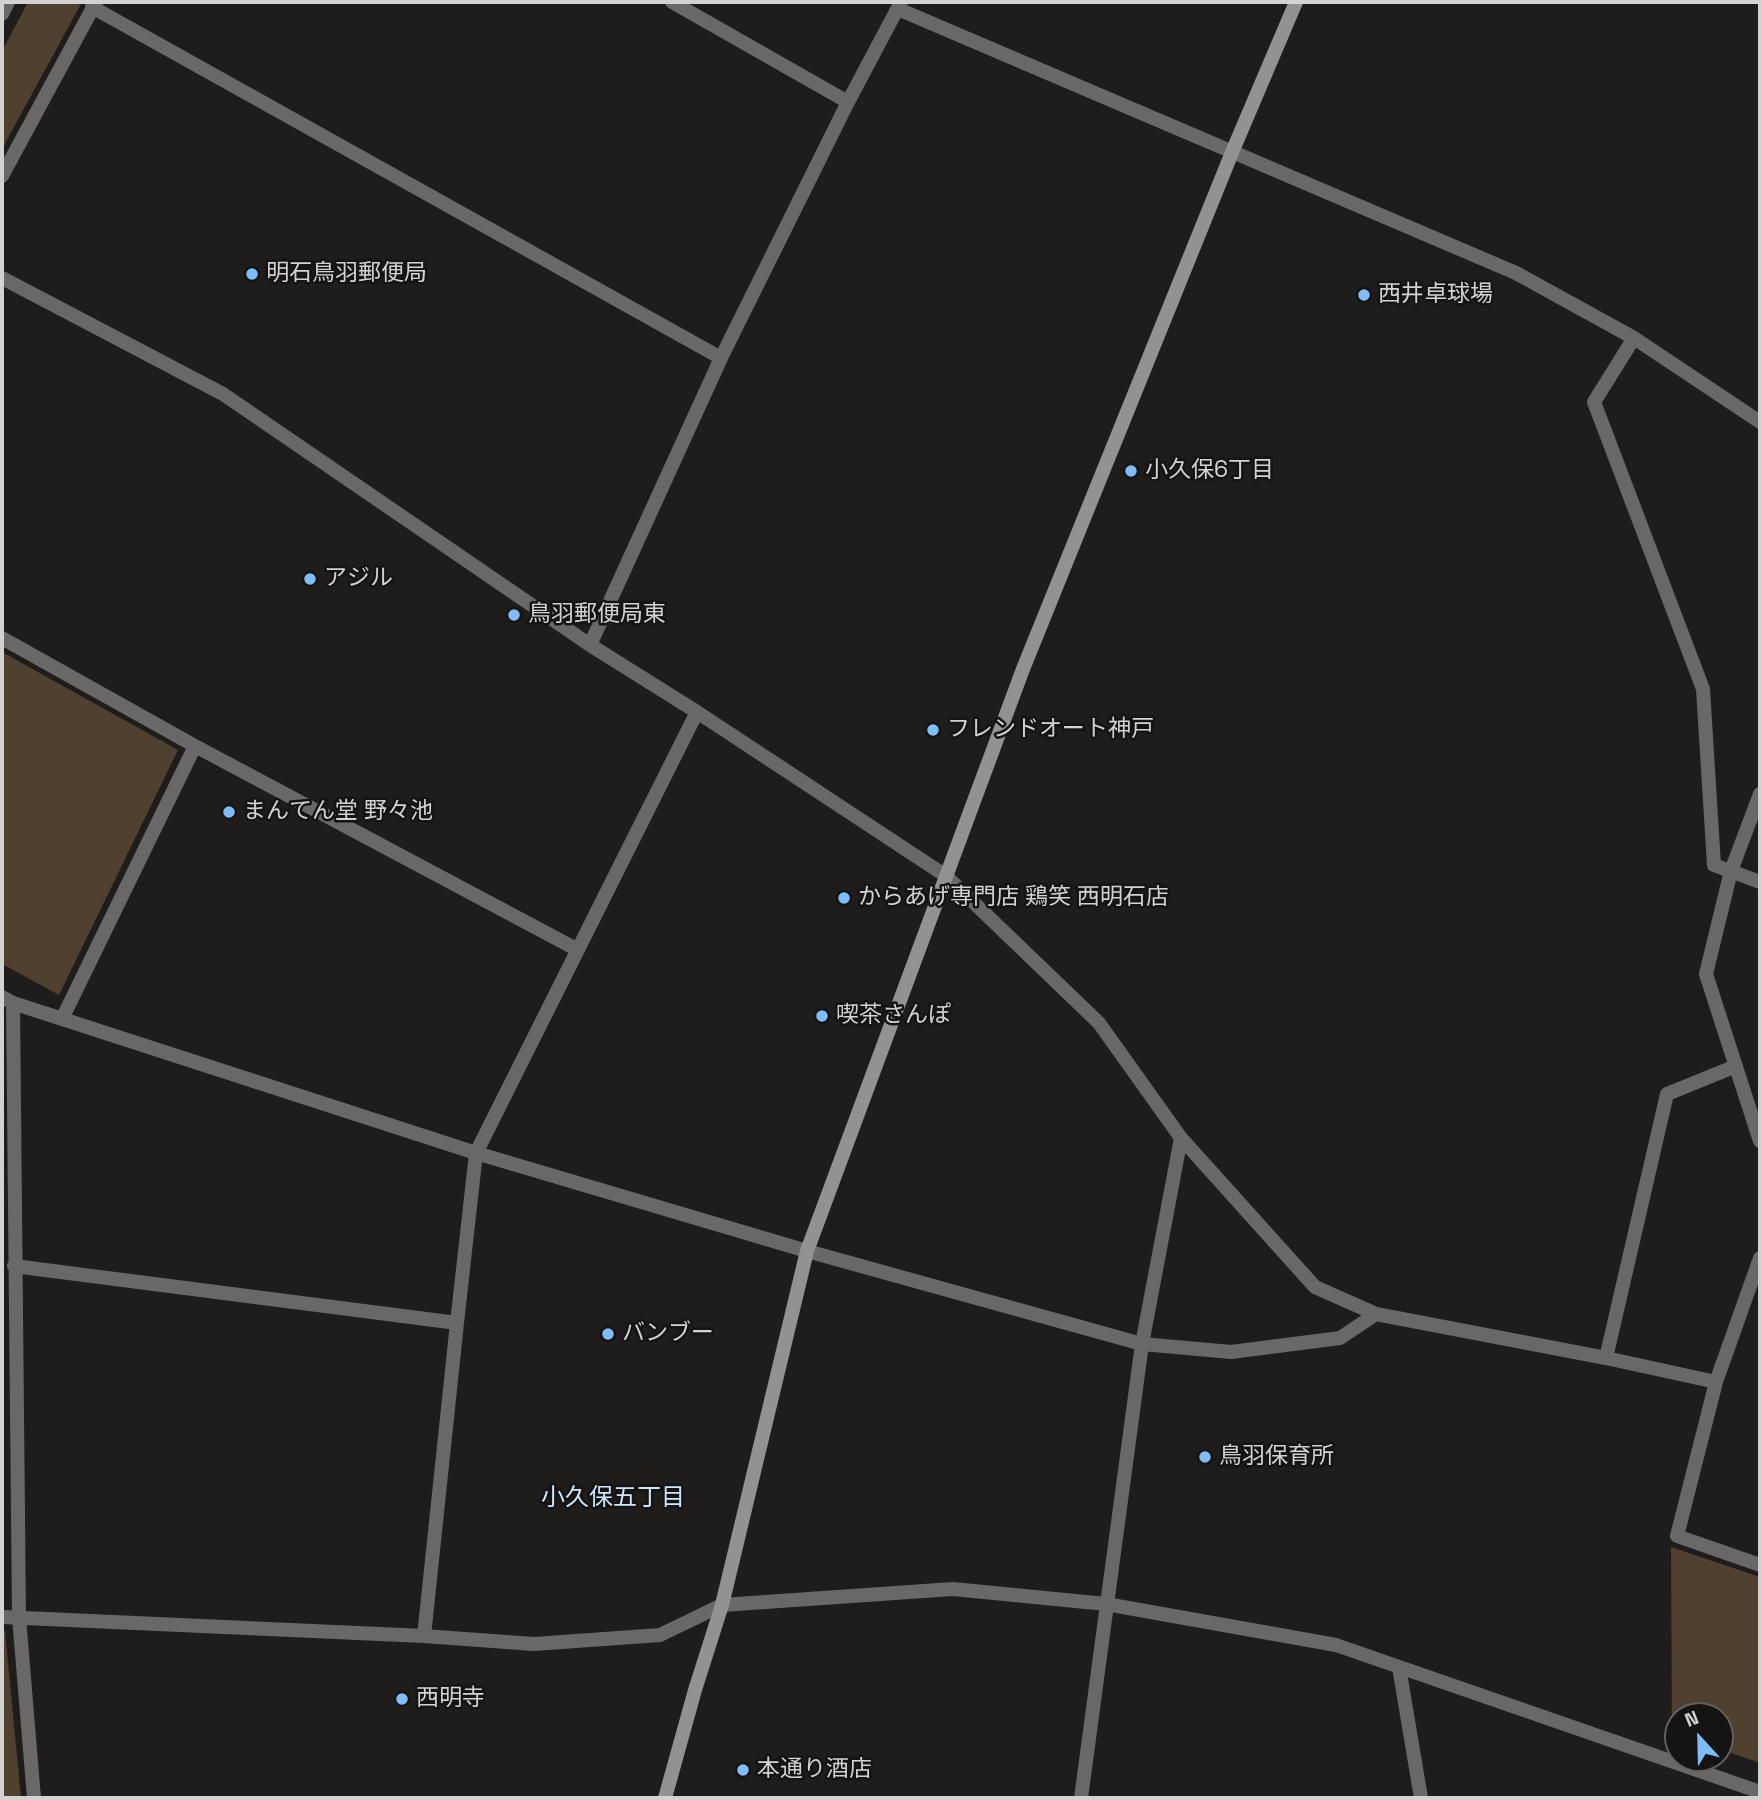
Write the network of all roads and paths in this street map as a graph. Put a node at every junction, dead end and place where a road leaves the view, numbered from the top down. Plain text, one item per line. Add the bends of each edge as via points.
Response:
1 (8, 2) edge
2 (672, 2) edge
3 (1296, 2) edge
4 (94, 4) edge
5 (899, 5) edge
6 (2, 14) edge
7 (848, 102) junction
8 (1233, 150) junction
9 (2, 176) edge
10 (2, 278) edge
11 (1634, 338) junction
12 (721, 358) junction
13 (1760, 422) edge
14 (2, 638) edge
15 (590, 645) junction
16 (697, 712) junction
17 (195, 746) junction
18 (1760, 794) edge
19 (1731, 871) junction
20 (946, 877) junction
21 (1760, 882) edge
22 (578, 950) junction
23 (7, 1000) edge
24 (62, 1019) junction
25 (1736, 1066) junction
26 (1181, 1138) junction
27 (1760, 1141) edge
28 (476, 1153) junction
29 (807, 1251) junction
30 (1760, 1258) edge
31 (14, 1266) junction
32 (1376, 1314) junction
33 (457, 1323) junction
34 (1142, 1344) junction
35 (1606, 1358) junction
36 (1716, 1382) junction
37 (1760, 1565) edge
38 (1106, 1604) junction
39 (722, 1605) junction
40 (2, 1617) edge
41 (19, 1617) junction
42 (424, 1636) junction
43 (1399, 1667) junction
44 (1758, 1794) edge
45 (34, 1798) edge
46 (665, 1798) edge
47 (1081, 1798) edge
48 (1421, 1798) edge

1 - 6 street
2 - 7 street
3 - 8 street
4 - 9 street
4 - 12 street
5 - 7 street
5 - 8 street
7 - 12 street
8 - 11 street via 1516,272
8 - 20 street via 1023,670
10 - 15 street via 223,394
11 - 13 street
11 - 19 street via 1594,402 1703,689 1714,866
12 - 15 street
14 - 17 street
15 - 16 street
16 - 20 street
16 - 22 street
17 - 22 street
17 - 24 street
18 - 19 street
19 - 21 street
19 - 25 street via 1706,974
20 - 26 street via 1099,1023
20 - 29 street
22 - 28 street
23 - 24 street
23 - 31 street
24 - 28 street
25 - 27 street
25 - 35 street via 1667,1094
26 - 32 street via 1315,1287
26 - 34 street
28 - 29 street
28 - 33 street
29 - 34 street
29 - 39 street
30 - 36 street
31 - 33 street
31 - 41 street
32 - 34 street via 1340,1338 1245,1351
32 - 35 street
33 - 42 street
34 - 38 street
35 - 36 street
36 - 37 street via 1677,1536
38 - 39 street via 953,1589
38 - 43 street via 1336,1644
38 - 47 street
39 - 42 street via 660,1635 534,1644
39 - 46 street
40 - 41 street
41 - 42 street
41 - 45 street
43 - 44 street
43 - 48 street

